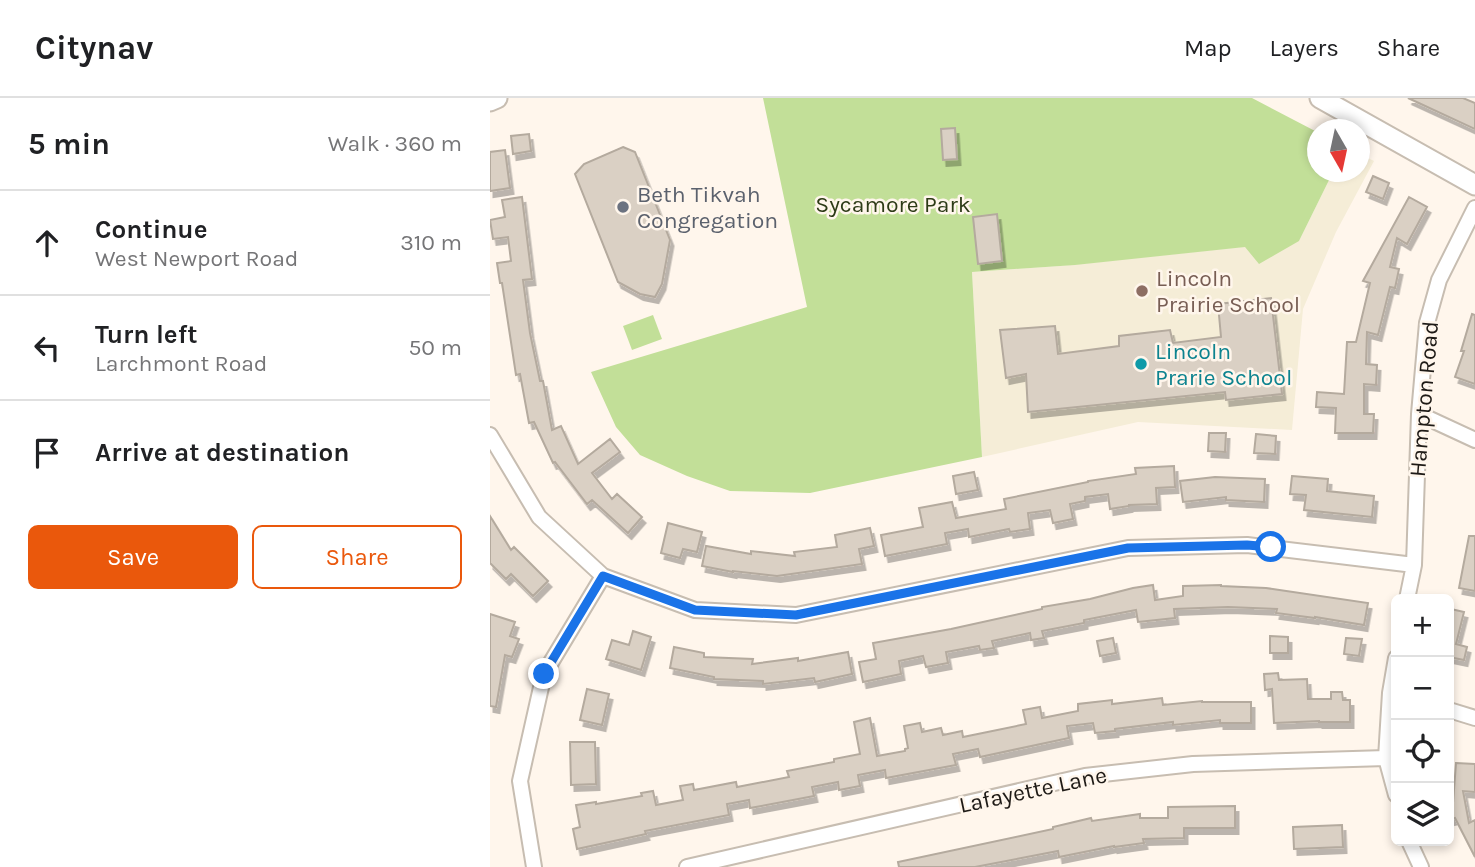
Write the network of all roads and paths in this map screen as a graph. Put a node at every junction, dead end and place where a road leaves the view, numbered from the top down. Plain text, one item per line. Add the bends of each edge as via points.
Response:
1 (497, 98) edge
2 (1320, 98) edge
3 (490, 101) edge
4 (1475, 185) edge
5 (1475, 208) edge
6 (1419, 414) junction
7 (490, 435) edge
8 (1475, 440) edge
9 (1414, 565) junction
10 (603, 576) junction
11 (1409, 594) edge
12 (1391, 712) edge
13 (1454, 712) edge
14 (1475, 718) edge
15 (1386, 758) junction
16 (1393, 783) edge
17 (1411, 846) edge
18 (534, 867) edge
19 (687, 867) edge
20 (1421, 867) edge

1 - 3 street
2 - 4 street
5 - 6 street, Hampton Road via 1439,280 1427,323
6 - 8 street
6 - 9 street, Hampton Road
7 - 10 street via 539,517
9 - 10 street via 1247,545 1128,548 796,615 695,610
9 - 11 street, Hampton Road
10 - 18 street via 544,674 520,781
12 - 15 street
13 - 14 street
15 - 16 street
15 - 19 street, Lafayette Lane via 1193,764 1085,776
17 - 20 street

